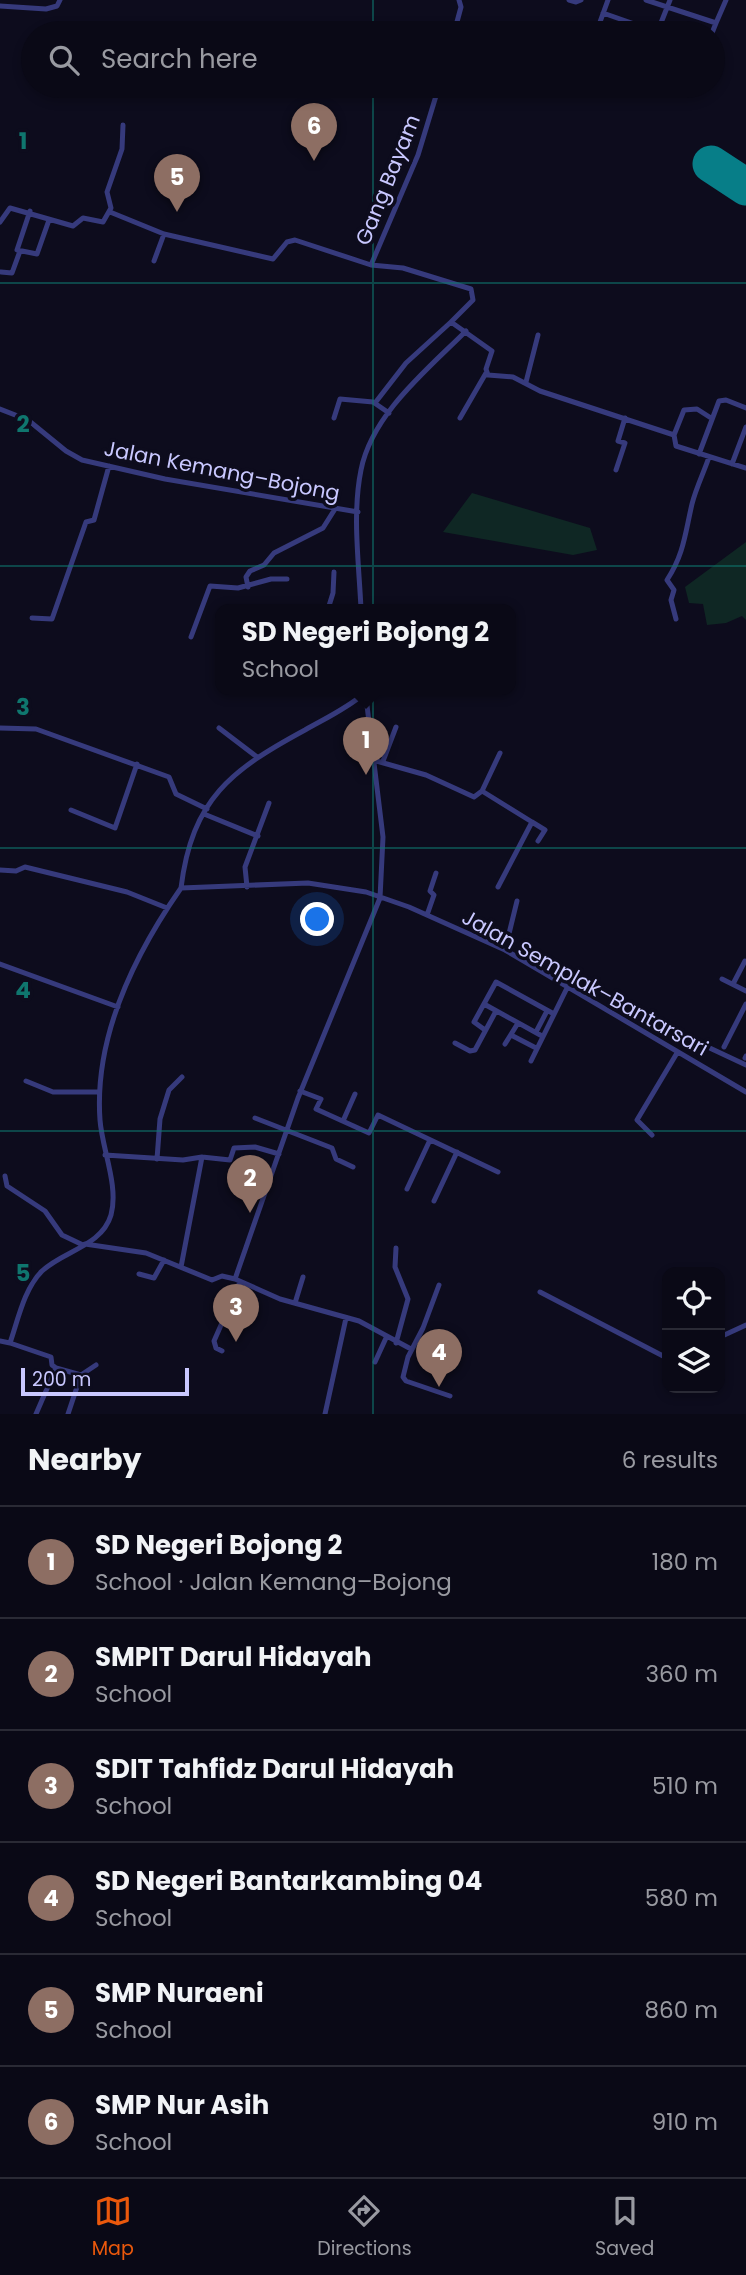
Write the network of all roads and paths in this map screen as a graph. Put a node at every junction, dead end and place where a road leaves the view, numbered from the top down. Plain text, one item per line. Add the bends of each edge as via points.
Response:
1 (60, 0) edge
2 (459, 0) edge
3 (569, 0) edge
4 (581, 0) edge
5 (608, 0) edge
6 (646, 0) edge
7 (670, 0) edge
8 (726, 0) edge
9 (0, 6) edge
10 (668, 7) junction
11 (603, 13) junction
12 (457, 21) edge
13 (600, 21) edge
14 (625, 21) edge
15 (663, 21) edge
16 (710, 21) edge
17 (717, 21) edge
18 (435, 98) edge
19 (123, 125) dead end
20 (30, 211) junction
21 (110, 212) junction
22 (49, 220) junction
23 (0, 222) edge
24 (164, 234) junction
25 (20, 251) junction
26 (154, 261) dead end
27 (371, 265) junction
28 (1, 272) edge
29 (451, 322) junction
30 (466, 331) junction
31 (538, 335) dead end
32 (486, 373) junction
33 (526, 382) junction
34 (375, 403) junction
35 (746, 408) edge
36 (0, 409) edge
37 (389, 413) junction
38 (334, 418) dead end
39 (460, 418) dead end
40 (625, 418) junction
41 (711, 418) junction
42 (746, 427) edge
43 (674, 435) junction
44 (699, 454) junction
45 (709, 457) junction
46 (732, 464) junction
47 (108, 466) junction
48 (746, 468) edge
49 (616, 470) dead end
50 (335, 509) junction
51 (358, 512) junction
52 (334, 572) dead end
53 (287, 579) dead end
54 (248, 587) junction
55 (330, 604) edge
56 (361, 604) edge
57 (32, 618) dead end
58 (676, 619) dead end
59 (191, 637) dead end
60 (360, 695) edge
61 (365, 695) edge
62 (396, 727) dead end
63 (0, 728) edge
64 (219, 728) dead end
65 (500, 752) dead end
66 (257, 757) junction
67 (373, 760) junction
68 (383, 761) junction
69 (137, 764) junction
70 (482, 791) junction
71 (269, 803) dead end
72 (71, 810) dead end
73 (205, 811) junction
74 (532, 822) junction
75 (258, 836) junction
76 (538, 841) dead end
77 (0, 870) edge
78 (436, 873) dead end
79 (247, 887) junction
80 (498, 887) dead end
81 (181, 888) junction
82 (380, 898) junction
83 (517, 901) dead end
84 (167, 908) junction
85 (427, 915) junction
86 (505, 950) junction
87 (745, 961) edge
88 (0, 964) edge
89 (722, 979) dead end
90 (733, 984) junction
91 (566, 988) junction
92 (746, 991) edge
93 (484, 1004) junction
94 (746, 1004) edge
95 (118, 1007) junction
96 (496, 1011) junction
97 (550, 1012) junction
98 (518, 1023) junction
99 (485, 1030) junction
100 (539, 1034) junction
101 (511, 1035) junction
102 (682, 1035) dead end
103 (456, 1043) dead end
104 (505, 1044) dead end
105 (724, 1047) dead end
106 (536, 1048) junction
107 (677, 1053) junction
108 (531, 1060) dead end
109 (746, 1060) edge
110 (182, 1077) dead end
111 (26, 1081) dead end
112 (300, 1091) junction
113 (746, 1091) edge
114 (99, 1092) junction
115 (355, 1094) dead end
116 (255, 1118) dead end
117 (343, 1121) junction
118 (287, 1129) junction
119 (652, 1135) dead end
120 (430, 1140) junction
121 (457, 1152) junction
122 (279, 1154) junction
123 (106, 1155) junction
124 (202, 1157) junction
125 (157, 1158) junction
126 (354, 1167) dead end
127 (498, 1172) dead end
128 (5, 1176) dead end
129 (407, 1189) dead end
130 (434, 1201) dead end
131 (84, 1245) junction
132 (396, 1248) dead end
133 (164, 1260) junction
134 (181, 1267) junction
135 (139, 1274) dead end
136 (303, 1277) dead end
137 (238, 1281) junction
138 (439, 1285) dead end
139 (540, 1292) dead end
140 (295, 1303) junction
141 (346, 1318) junction
142 (746, 1325) edge
143 (725, 1335) edge
144 (386, 1338) junction
145 (0, 1341) edge
146 (10, 1343) junction
147 (396, 1343) junction
148 (411, 1349) junction
149 (222, 1351) dead end
150 (662, 1356) edge
151 (374, 1362) dead end
152 (96, 1365) dead end
153 (56, 1368) junction
154 (81, 1375) junction
155 (450, 1396) dead end
156 (36, 1412) edge
157 (68, 1414) edge
158 (325, 1414) edge

1 - 9 street via 49,9
2 - 12 street
3 - 4 street
5 - 11 street
6 - 10 street
7 - 10 street
8 - 17 street
10 - 15 street
10 - 16 street
11 - 13 street
11 - 14 street
18 - 27 street, Gang Bayam via 418,155
19 - 21 street via 123,147 107,192
20 - 22 street
20 - 23 street via 9,208
20 - 25 street via 16,247
21 - 22 street via 102,223 83,218 73,226
21 - 24 street
22 - 25 street via 37,254
24 - 26 street
24 - 27 street via 273,259 287,242 295,240
25 - 28 street via 12,273
27 - 29 street, Gang Bayam via 403,268 471,289 473,300
29 - 30 street
29 - 34 street via 412,357
30 - 32 street via 492,351
30 - 37 street
31 - 33 street
32 - 33 street
32 - 39 street
33 - 40 street via 540,391
34 - 37 street
34 - 38 street via 338,399
35 - 41 street via 722,398
36 - 47 street, Jalan Kemang–Bojong via 28,420 73,456
37 - 51 street via 363,460
40 - 43 street
40 - 49 street via 618,441 625,443
41 - 43 street via 697,410 684,410
41 - 44 street
42 - 46 street
43 - 44 street via 676,446
44 - 45 street
45 - 46 street
45 - 58 street via 693,502 684,548 667,581 674,590 671,600
46 - 48 street
47 - 50 street, Jalan Kemang–Bojong
47 - 57 street via 94,520 86,522 52,618
50 - 51 street, Jalan Kemang–Bojong
50 - 54 street via 323,528 250,571
51 - 56 street, Jalan Kemang–Bojong
52 - 55 street
53 - 54 street
54 - 59 street via 210,586
60 - 66 street via 343,710
61 - 67 street
62 - 68 street
63 - 69 street via 33,728
64 - 66 street
65 - 70 street
66 - 73 street via 225,782
67 - 68 street
67 - 82 street via 384,857
68 - 70 street via 474,797
69 - 72 street via 116,828
69 - 73 street via 169,777 176,794
70 - 74 street
71 - 75 street
73 - 75 street
73 - 81 street via 188,851
74 - 76 street via 545,830
74 - 80 street
75 - 79 street via 245,867
77 - 84 street via 25,867 127,892
78 - 85 street
79 - 81 street, Jalan Semplak–Bantarsari
79 - 82 street, Jalan Semplak–Bantarsari via 308,883
81 - 84 street
82 - 85 street, Jalan Semplak–Bantarsari
82 - 112 street
83 - 86 street
84 - 95 street
85 - 86 street, Jalan Semplak–Bantarsari
86 - 91 street, Jalan Semplak–Bantarsari
87 - 90 street
88 - 95 street
89 - 90 street
90 - 92 street
91 - 97 street
91 - 107 street, Jalan Semplak–Bantarsari
93 - 96 street
93 - 97 street via 497,982
93 - 99 street via 474,1024
94 - 105 street
95 - 114 street via 100,1064
96 - 98 street
96 - 99 street
97 - 100 street
98 - 100 street
98 - 101 street
99 - 103 street via 472,1051
100 - 106 street
101 - 104 street
101 - 106 street
102 - 109 street
106 - 108 street
107 - 113 street, Jalan Semplak–Bantarsari
107 - 119 street via 638,1120
110 - 125 street via 169,1090 160,1119
111 - 114 street via 53,1093
112 - 117 street via 321,1099 316,1109
112 - 118 street
114 - 123 street
115 - 117 street
116 - 118 street
117 - 120 street via 369,1133 378,1115
118 - 122 street
118 - 126 street via 334,1149 336,1159
120 - 121 street
120 - 129 street
121 - 127 street
121 - 130 street
122 - 124 street via 245,1146 234,1148 232,1159
122 - 137 street
123 - 125 street
123 - 131 street via 111,1215
124 - 125 street
124 - 134 street
128 - 131 street via 6,1186 45,1211 62,1235
131 - 133 street
131 - 146 street via 44,1269 33,1282
132 - 147 street via 395,1267 408,1299
133 - 134 street
133 - 135 street via 154,1278
134 - 137 street via 212,1280 222,1276
136 - 140 street
137 - 140 street
137 - 149 street via 214,1341
138 - 148 street
139 - 150 street
140 - 141 street
141 - 144 street via 374,1327
141 - 158 street
142 - 143 street
144 - 147 street
144 - 151 street
145 - 146 street
146 - 153 street via 51,1357
147 - 148 street
148 - 155 street via 403,1377 406,1381
152 - 154 street
153 - 154 street
153 - 156 street
154 - 157 street

